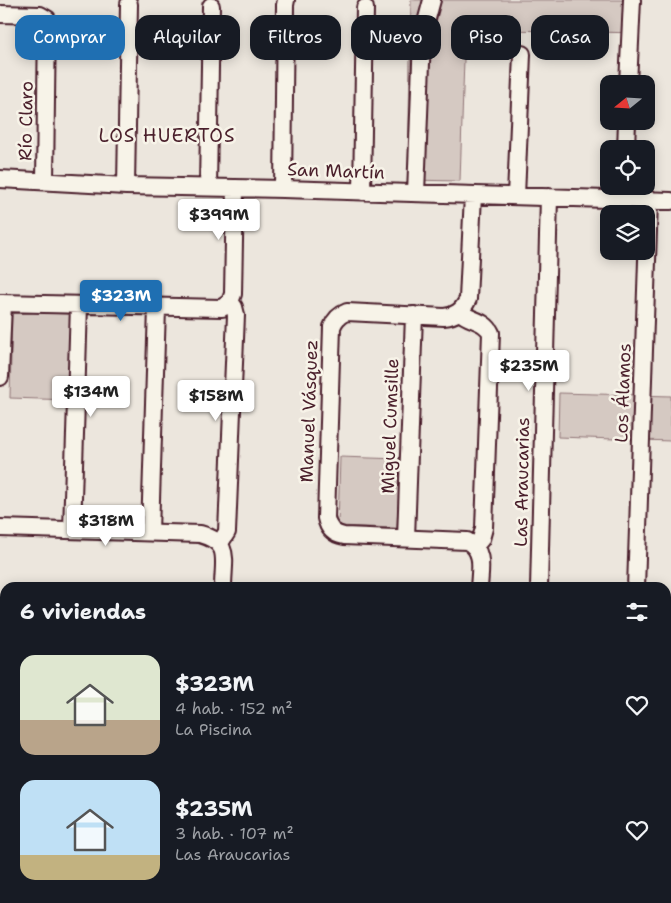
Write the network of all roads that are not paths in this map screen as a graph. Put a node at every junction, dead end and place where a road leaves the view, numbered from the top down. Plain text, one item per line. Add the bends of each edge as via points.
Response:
1 (432, 0) edge
2 (632, 0) edge
3 (286, 3) edge
4 (129, 4) dead end
5 (211, 6) dead end
6 (365, 8) dead end
7 (0, 14) edge
8 (522, 54) dead end
9 (628, 75) edge
10 (0, 179) edge
11 (45, 181) junction
12 (126, 186) junction
13 (208, 187) junction
14 (236, 188) junction
15 (283, 189) junction
16 (362, 192) junction
17 (416, 193) junction
18 (600, 194) edge
19 (473, 195) junction
20 (630, 195) edge
21 (516, 196) junction
22 (549, 197) junction
23 (650, 201) junction
24 (671, 201) edge
25 (230, 302) junction
26 (1, 303) edge
27 (78, 305) junction
28 (157, 308) junction
29 (460, 312) junction
30 (414, 315) junction
31 (0, 377) edge
32 (0, 528) edge
33 (72, 530) junction
34 (150, 532) junction
35 (406, 538) junction
36 (220, 543) junction
37 (475, 546) junction
38 (223, 582) edge
39 (479, 582) edge
40 (539, 582) edge
41 (636, 582) edge

1 - 17 street via 422,37
2 - 9 street
3 - 15 street
4 - 12 street
5 - 13 street
6 - 16 street
7 - 11 street, Río Claro via 40,15 47,19
8 - 21 street
10 - 11 street, San Martín
11 - 12 street, San Martín
12 - 13 street, San Martín
13 - 14 street, San Martín
14 - 15 street, San Martín
14 - 25 street via 233,294
15 - 16 street, San Martín
16 - 17 street, San Martín
17 - 19 street, San Martín
18 - 22 street, San Martín
19 - 21 street, San Martín
19 - 29 street via 468,299
20 - 23 street, San Martín
21 - 22 street, San Martín
22 - 40 street, Las Araucarias
23 - 24 street, San Martín
23 - 41 street, Los Álamos
25 - 28 street via 222,308
25 - 36 street via 236,315 228,532
26 - 27 street
26 - 31 street
27 - 28 street
27 - 33 street
28 - 34 street
29 - 30 street, Manuel Vásquez via 449,316
29 - 37 street via 485,324 491,333 484,528
30 - 35 street, Miguel Cumsille
30 - 35 street, Manuel Vásquez via 347,312 339,316 332,327 326,522 334,533 344,536
32 - 33 street
33 - 34 street
34 - 36 street via 200,534
35 - 37 street, Manuel Vásquez via 463,540
36 - 38 street via 224,551
37 - 39 street via 480,555

